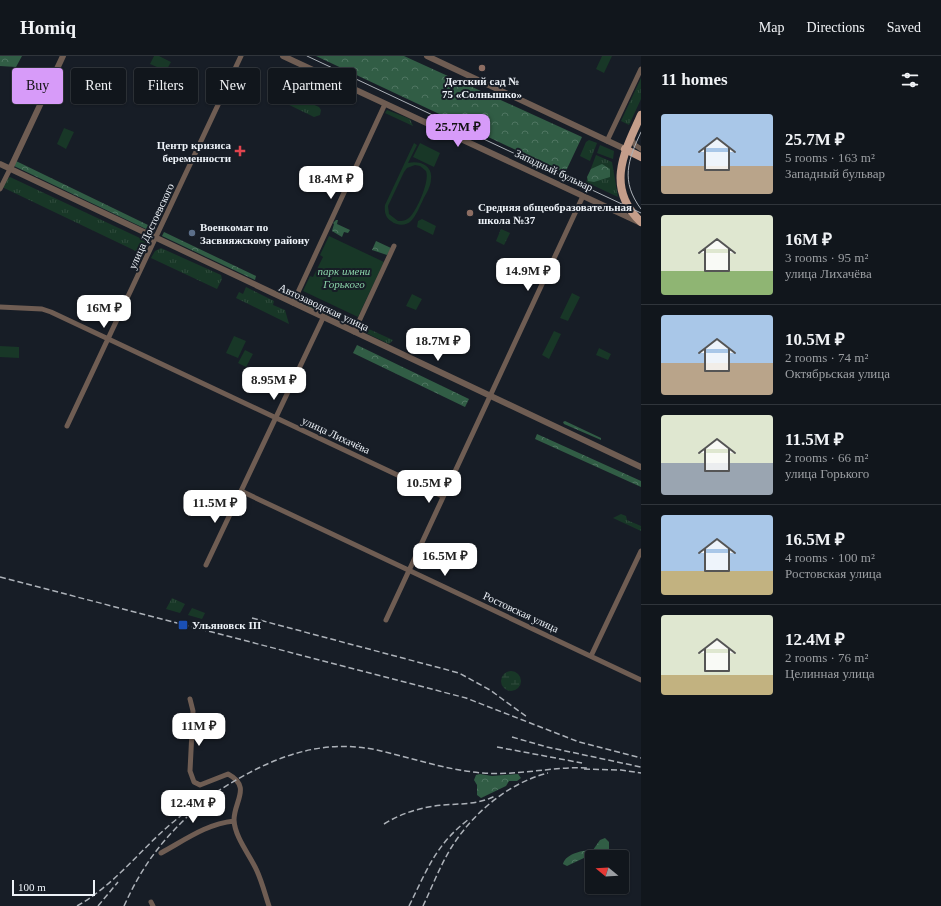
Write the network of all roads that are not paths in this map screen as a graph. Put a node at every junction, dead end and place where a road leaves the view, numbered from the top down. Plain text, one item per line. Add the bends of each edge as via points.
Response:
1 (63, 56) edge
2 (241, 56) edge
3 (283, 56) edge
4 (427, 56) edge
5 (641, 69) edge
6 (385, 104) junction
7 (641, 115) edge
8 (630, 137) junction
9 (607, 141) junction
10 (625, 149) junction
11 (640, 153) edge
12 (0, 164) edge
13 (10, 169) junction
14 (0, 189) edge
15 (583, 196) junction
16 (641, 223) edge
17 (156, 239) junction
18 (394, 246) dead end
19 (293, 303) junction
20 (0, 307) edge
21 (323, 318) junction
22 (354, 332) junction
23 (108, 339) junction
24 (489, 396) junction
25 (276, 417) junction
26 (67, 426) dead end
27 (641, 467) edge
28 (241, 491) junction
29 (442, 496) junction
30 (641, 552) edge
31 (206, 565) dead end
32 (408, 569) junction
33 (386, 620) dead end
34 (591, 656) junction
35 (641, 680) edge
36 (190, 699) dead end
37 (234, 821) junction
38 (161, 853) dead end
39 (270, 906) edge

1 - 13 street
2 - 17 street, улица Достоевского
3 - 6 street, Западный бульвар
4 - 9 street
5 - 9 street
6 - 15 street, Западный бульвар
6 - 19 street
7 - 8 main road
8 - 10 main road
8 - 11 street
9 - 10 street
10 - 11 main road
10 - 16 main road via 620,168 622,189 630,208
12 - 13 street, Автозаводская улица
13 - 14 street
13 - 17 street, Автозаводская улица
15 - 16 street, Западный бульвар
15 - 24 street
17 - 19 street, Автозаводская улица
17 - 23 street, улица Достоевского
18 - 22 street
19 - 21 street, Автозаводская улица
20 - 23 street, улица Лихачёва via 42,309
21 - 22 street, Автозаводская улица
21 - 25 street
22 - 24 street, Автозаводская улица
23 - 25 street, улица Лихачёва
23 - 26 street, улица Достоевского
24 - 27 street, Автозаводская улица
24 - 29 street
25 - 28 street
25 - 29 street, улица Лихачёва
28 - 31 street
28 - 32 street, Ростовская улица
29 - 32 street
30 - 34 street
32 - 33 street
32 - 34 street, Ростовская улица
34 - 35 street, Ростовская улица
36 - 37 street via 193,711 190,772 194,782 200,785 228,774 240,785 241,798
37 - 38 street via 210,826 194,833
37 - 39 street via 240,839 258,871

